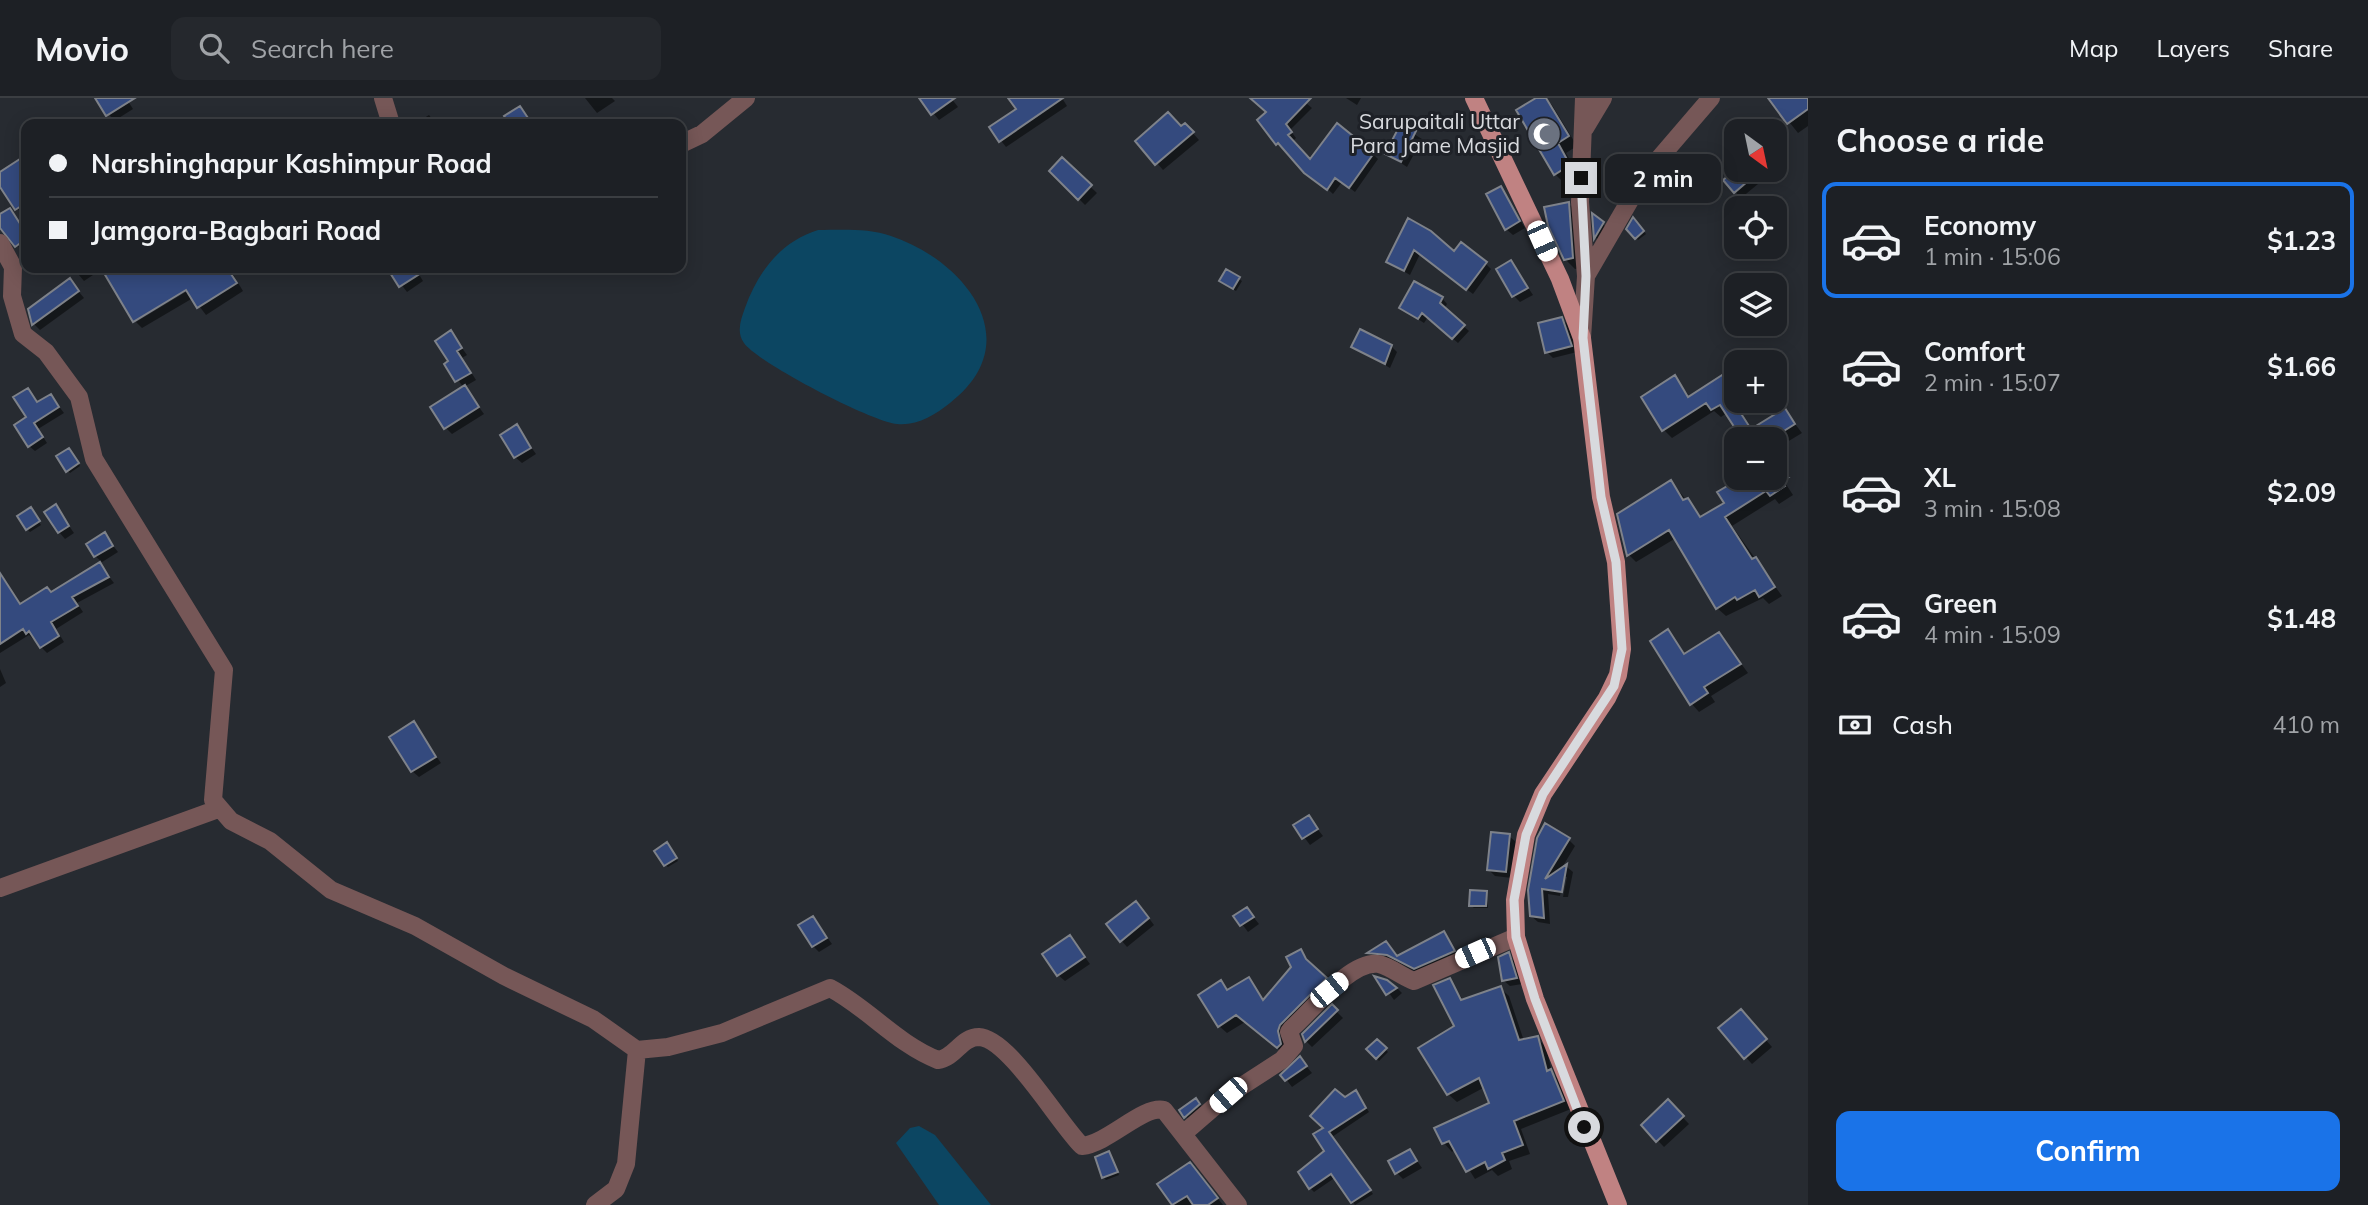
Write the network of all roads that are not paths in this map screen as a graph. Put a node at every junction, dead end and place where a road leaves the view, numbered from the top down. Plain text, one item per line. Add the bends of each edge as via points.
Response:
1 (383, 98) edge
2 (746, 98) edge
3 (1474, 98) edge
4 (1584, 98) edge
5 (1603, 98) edge
6 (1711, 98) edge
7 (389, 119) edge
8 (1584, 130) junction
9 (686, 142) edge
10 (0, 243) edge
11 (1586, 276) junction
12 (1583, 338) junction
13 (218, 809) junction
14 (0, 888) edge
15 (1516, 937) junction
16 (637, 1050) junction
17 (1184, 1133) junction
18 (595, 1205) edge
19 (1238, 1205) edge
20 (1618, 1205) edge

1 - 7 street
2 - 9 street
3 - 12 main road
4 - 8 street
5 - 8 street
6 - 11 street via 1644,176
8 - 11 street via 1580,202
10 - 13 street via 13,267 12,296 23,334 46,352 79,397 94,459 224,670 213,800
11 - 12 street
12 - 15 main road via 1601,497 1616,562 1622,649 1614,686 1543,794 1526,835 1514,900
13 - 14 street
13 - 16 street via 270,841 331,890 415,926 593,1020
15 - 17 street via 1414,981 1379,964 1364,967 1329,990 1292,1028 1294,1046 1282,1060 1228,1095
15 - 20 main road via 1554,1052
16 - 17 street via 722,1033 830,988 938,1060 966,1040 980,1037 991,1042 1014,1062 1082,1146 1106,1139 1159,1108
16 - 18 street via 626,1164 615,1189
17 - 19 street

